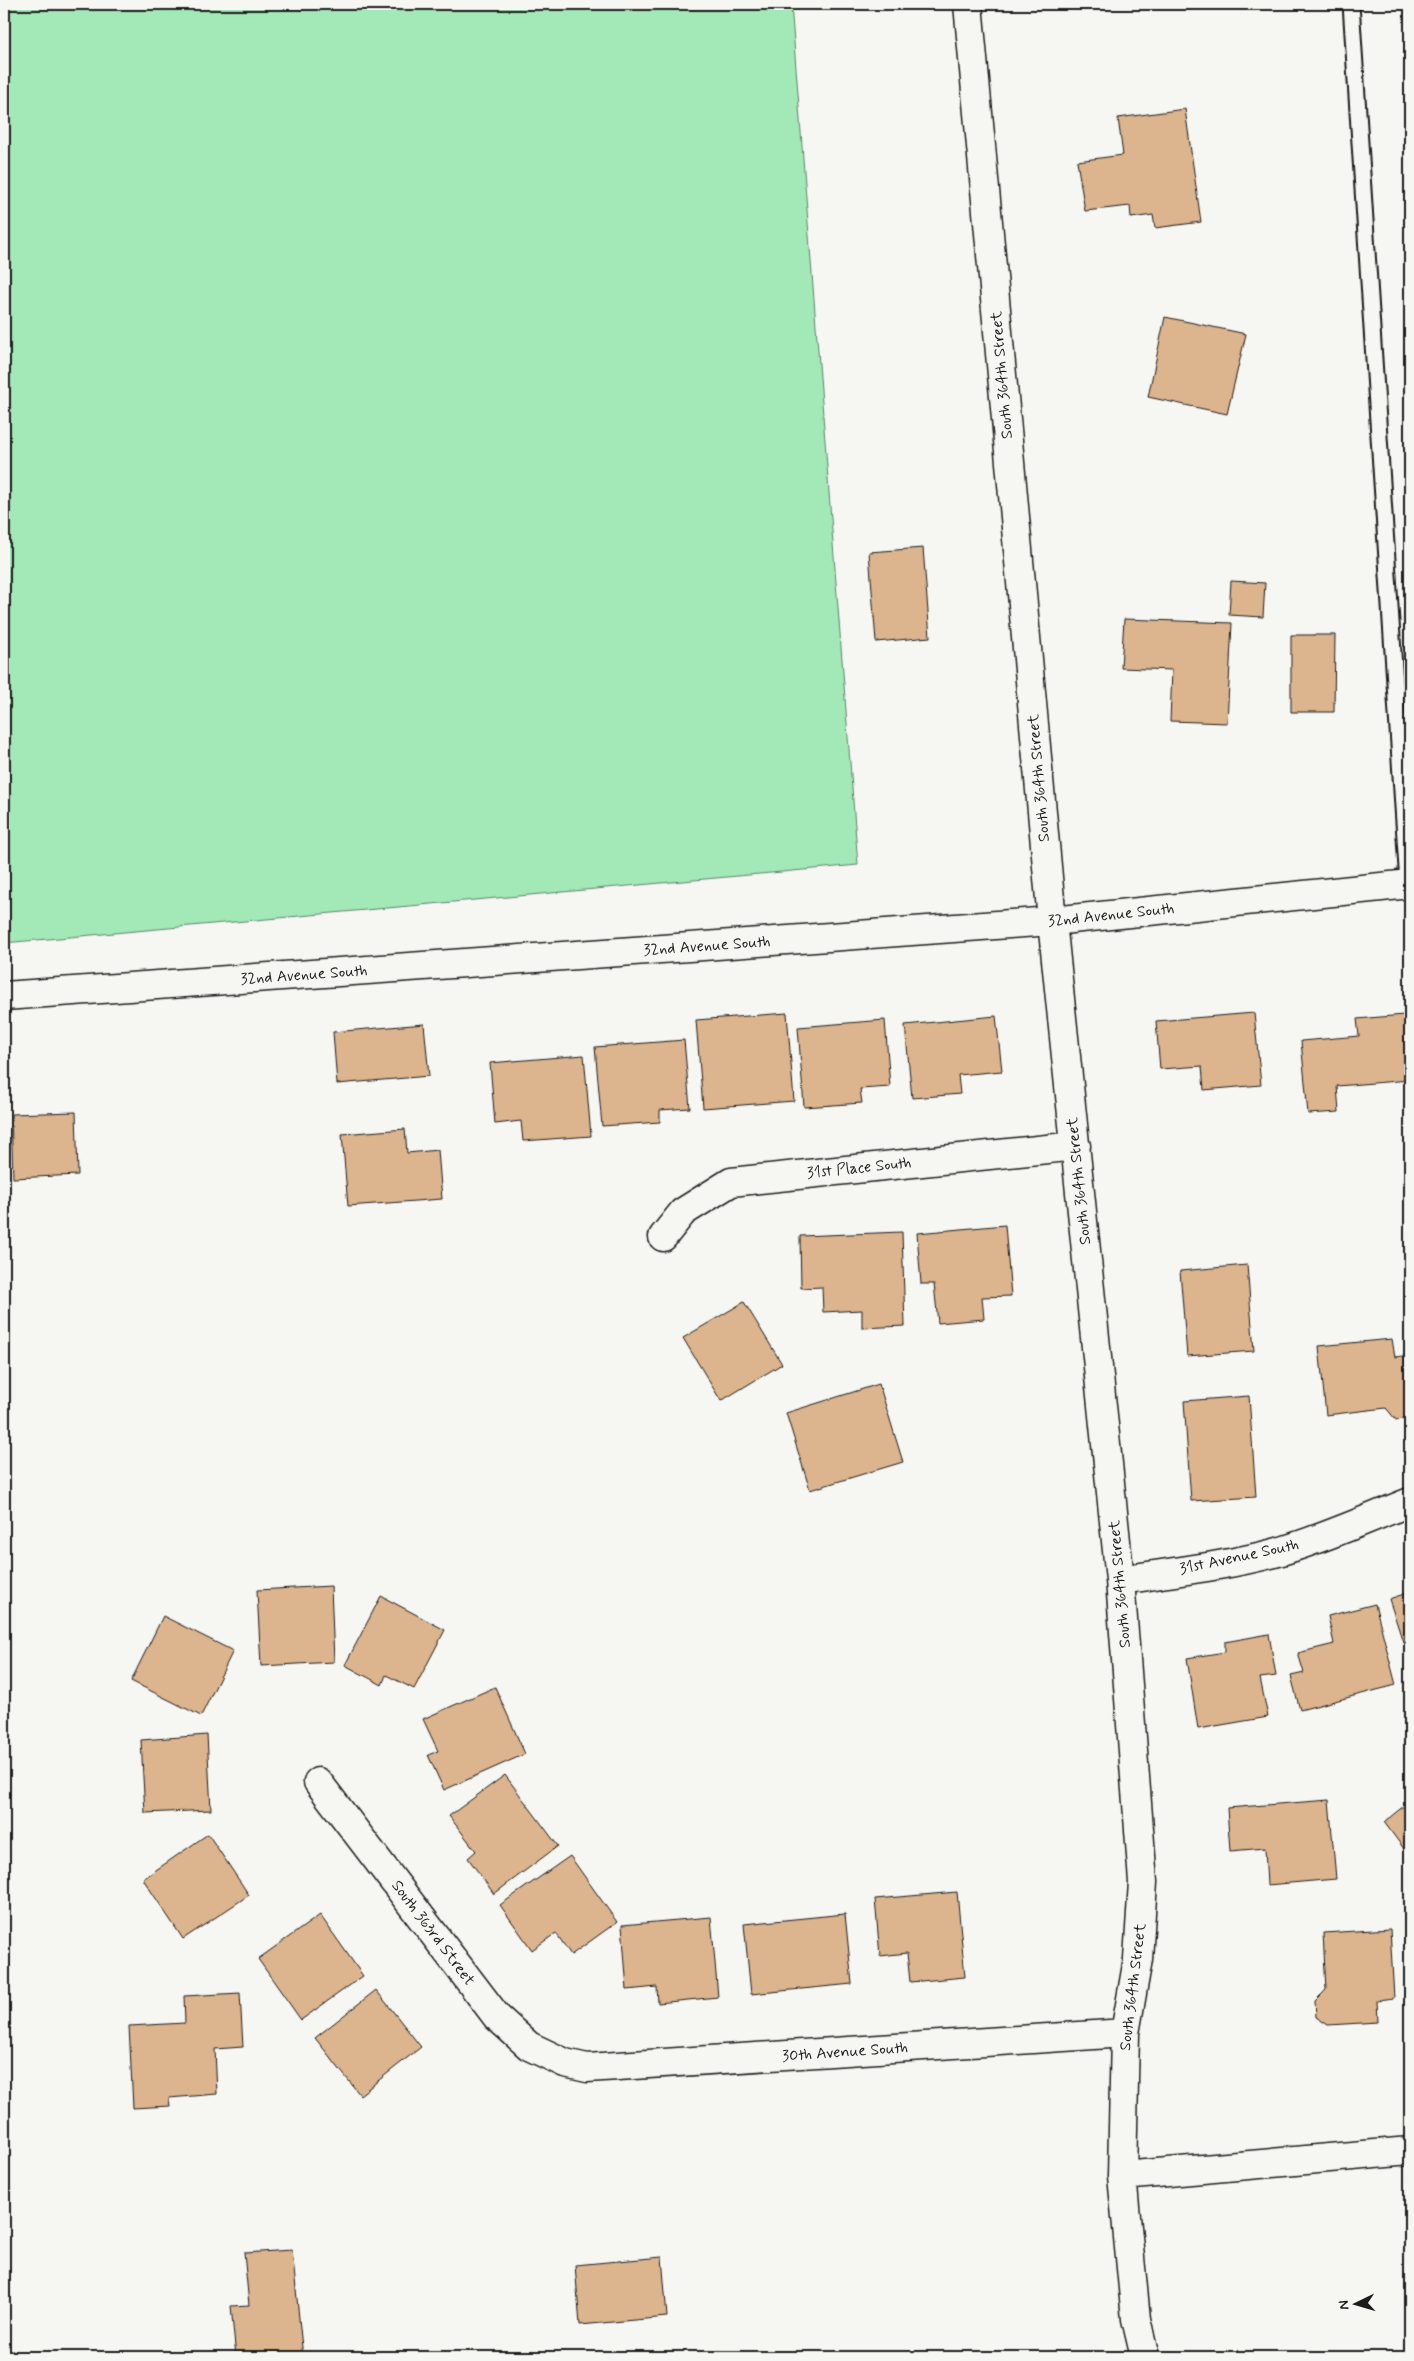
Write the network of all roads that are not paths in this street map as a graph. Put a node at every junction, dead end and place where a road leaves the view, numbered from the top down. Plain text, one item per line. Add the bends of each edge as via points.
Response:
1 (968, 4) edge
2 (1351, 4) edge
3 (1409, 884) edge
4 (1052, 921) junction
5 (4, 996) edge
6 (1076, 1146) junction
7 (663, 1237) dead end
8 (1410, 1502) edge
9 (1120, 1580) junction
10 (318, 1782) dead end
11 (1125, 2034) junction
12 (565, 2063) joint
13 (1410, 2151) edge
14 (1122, 2176) junction
15 (1145, 2357) edge

1 - 4 street, South 364th Street
2 - 3 lane
3 - 4 street, 32nd Avenue South
4 - 5 street, 32nd Avenue South
4 - 6 street, South 364th Street
6 - 7 street, 31st Place South via 730,1182 683,1212
6 - 9 street, South 364th Street
8 - 9 street, 31st Avenue South via 1278,1552
9 - 11 street, South 364th Street via 1143,1882 1138,1959
10 - 12 street, South 363rd Street via 497,2017 529,2046
11 - 12 street, 30th Avenue South via 587,2068
11 - 14 street, South 364th Street
13 - 14 street
14 - 15 street, South 364th Street via 1136,2319

